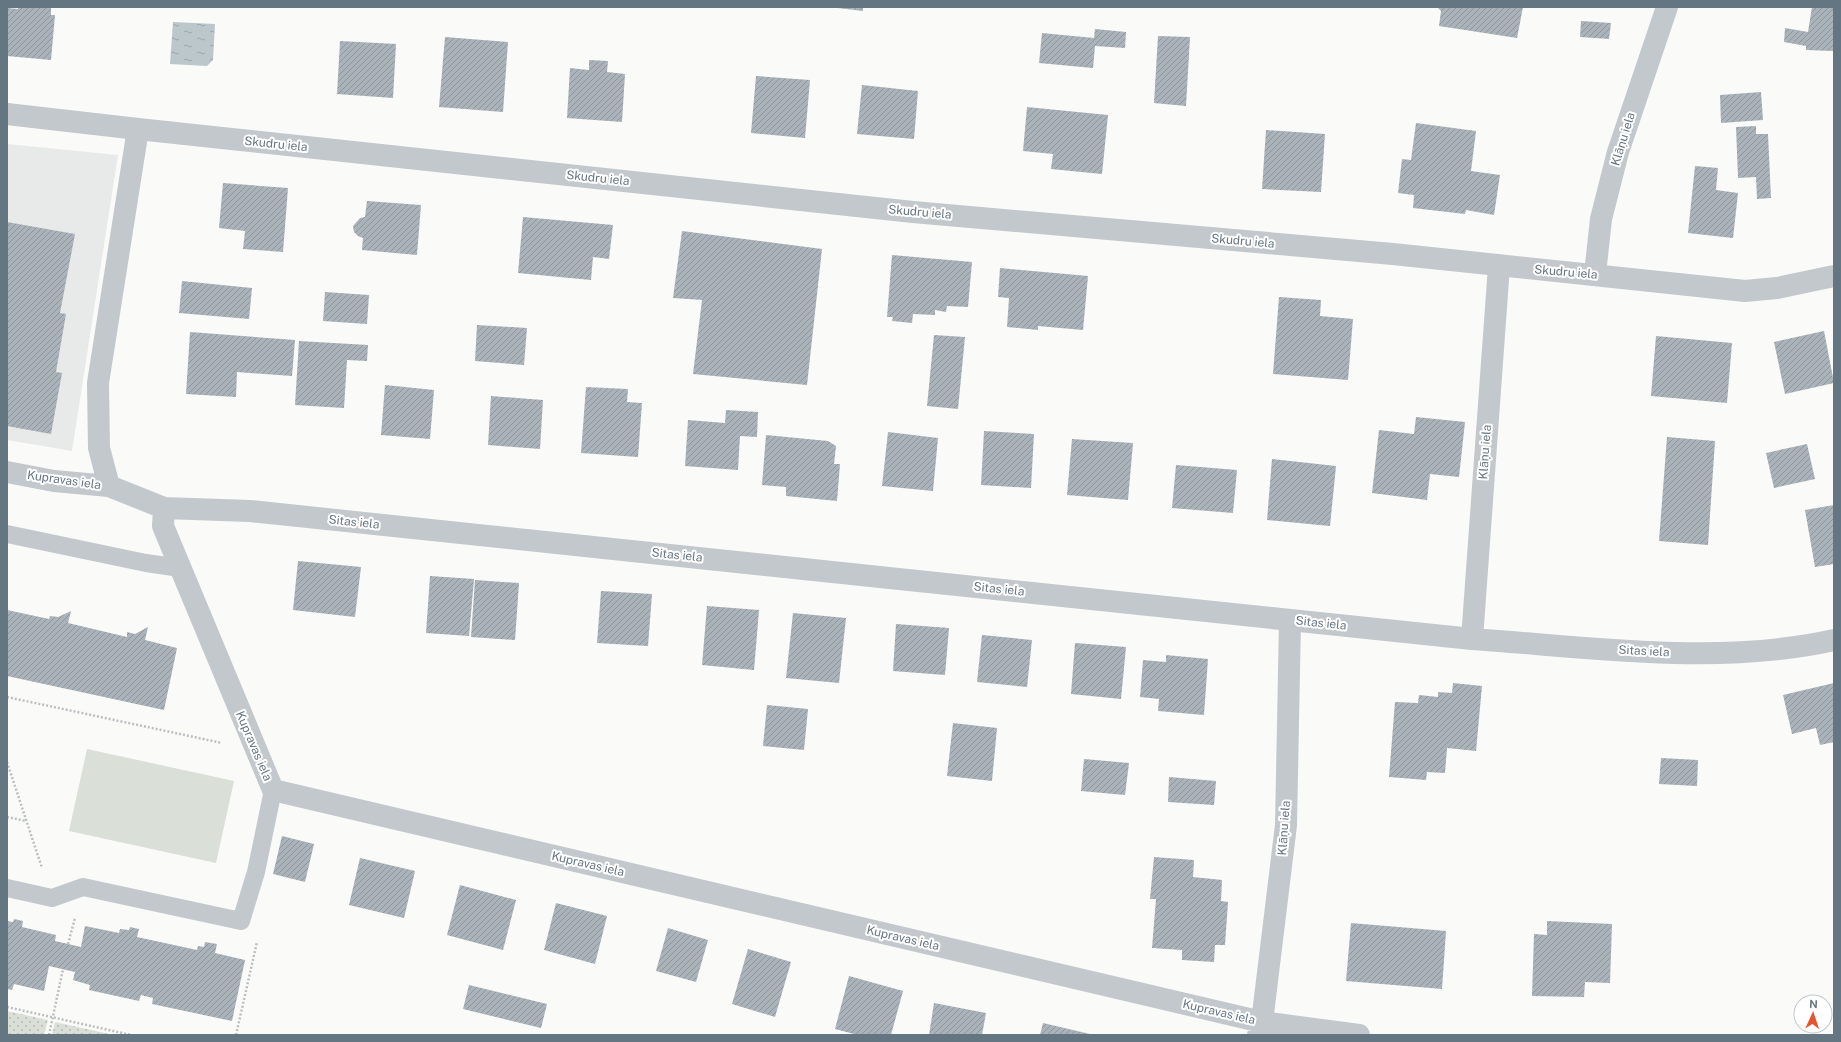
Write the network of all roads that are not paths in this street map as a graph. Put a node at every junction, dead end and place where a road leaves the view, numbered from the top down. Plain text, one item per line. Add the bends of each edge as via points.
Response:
1 (1667, 7) edge
2 (7, 114) edge
3 (138, 129) junction
4 (1499, 266) junction
5 (1595, 274) junction
6 (1834, 276) edge
7 (7, 472) edge
8 (109, 486) junction
9 (164, 508) junction
10 (7, 534) edge
11 (180, 568) junction
12 (1290, 620) junction
13 (1472, 639) junction
14 (1834, 640) edge
15 (273, 790) junction
16 (7, 888) edge
17 (1260, 1029) edge
18 (1359, 1035) edge

1 - 5 street, Klāņu iela via 1618,152 1601,219
2 - 3 street, Skudru iela
3 - 4 street, Skudru iela via 913,212 1393,254
3 - 8 street via 98,383 99,448
4 - 5 street, Skudru iela
4 - 13 street, Klāņu iela
5 - 6 street, Skudru iela via 1746,291 1777,288
7 - 8 street, Kupravas iela via 54,481
8 - 9 street, Kupravas iela
9 - 11 street, Kupravas iela via 163,526
9 - 12 street, Sitas iela via 250,511
10 - 11 lane
11 - 15 street, Kupravas iela
12 - 13 street, Sitas iela
12 - 17 street, Klāņu iela via 1286,825
13 - 14 street, Sitas iela via 1673,653 1752,653
15 - 16 lane via 256,872 241,921 83,886 52,898
15 - 17 street, Kupravas iela
17 - 18 street, Kupravas iela

